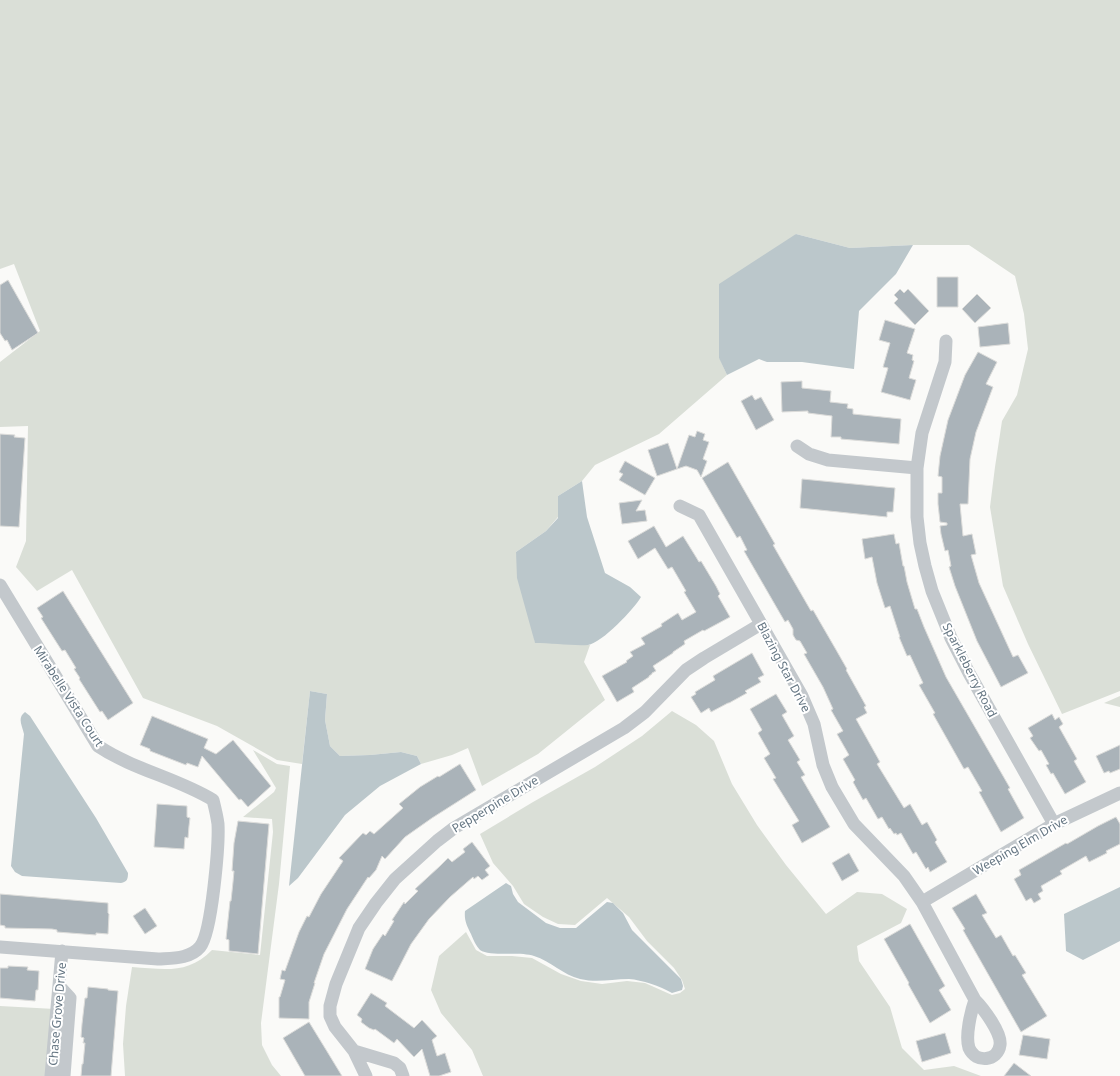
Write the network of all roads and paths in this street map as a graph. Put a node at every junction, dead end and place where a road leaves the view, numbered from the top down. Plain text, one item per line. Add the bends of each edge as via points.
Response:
1 (946, 341) dead end
2 (797, 446) dead end
3 (917, 468) junction
4 (680, 506) dead end
5 (0, 586) edge
6 (761, 624) junction
7 (1120, 793) edge
8 (1054, 824) junction
9 (922, 902) junction
10 (0, 947) edge
11 (62, 951) junction
12 (59, 986) junction
13 (975, 1000) dead end
14 (354, 1051) junction
15 (51, 1076) edge
16 (64, 1076) edge
17 (366, 1076) edge
18 (403, 1076) edge

1 - 3 street, Sparkleberry Road via 945,362 922,433
2 - 3 street via 809,454 828,460
3 - 8 street, Sparkleberry Road via 920,543 932,591 951,638 969,673
4 - 6 street, Blazing Star Drive via 699,515
5 - 11 street, Mirabelle Vista Court via 98,746 154,774 197,790 213,800 218,824 208,929 200,947 180,958
6 - 9 street, Blazing Star Drive via 802,696 814,724 822,765 841,804 854,824 904,876
6 - 14 street, Pepperpine Drive via 686,670 645,712 624,728 454,828 395,879 359,928 330,1006 330,1016 335,1027
7 - 8 street, Weeping Elm Drive
8 - 9 street, Weeping Elm Drive
9 - 13 street, Blazing Star Drive
10 - 11 street, Mirabelle Vista Court
11 - 12 street, Chase Grove Drive
12 - 15 street, Chase Grove Drive
12 - 16 street via 70,998
14 - 17 street, Pepperpine Drive
14 - 18 street via 394,1063 400,1068

